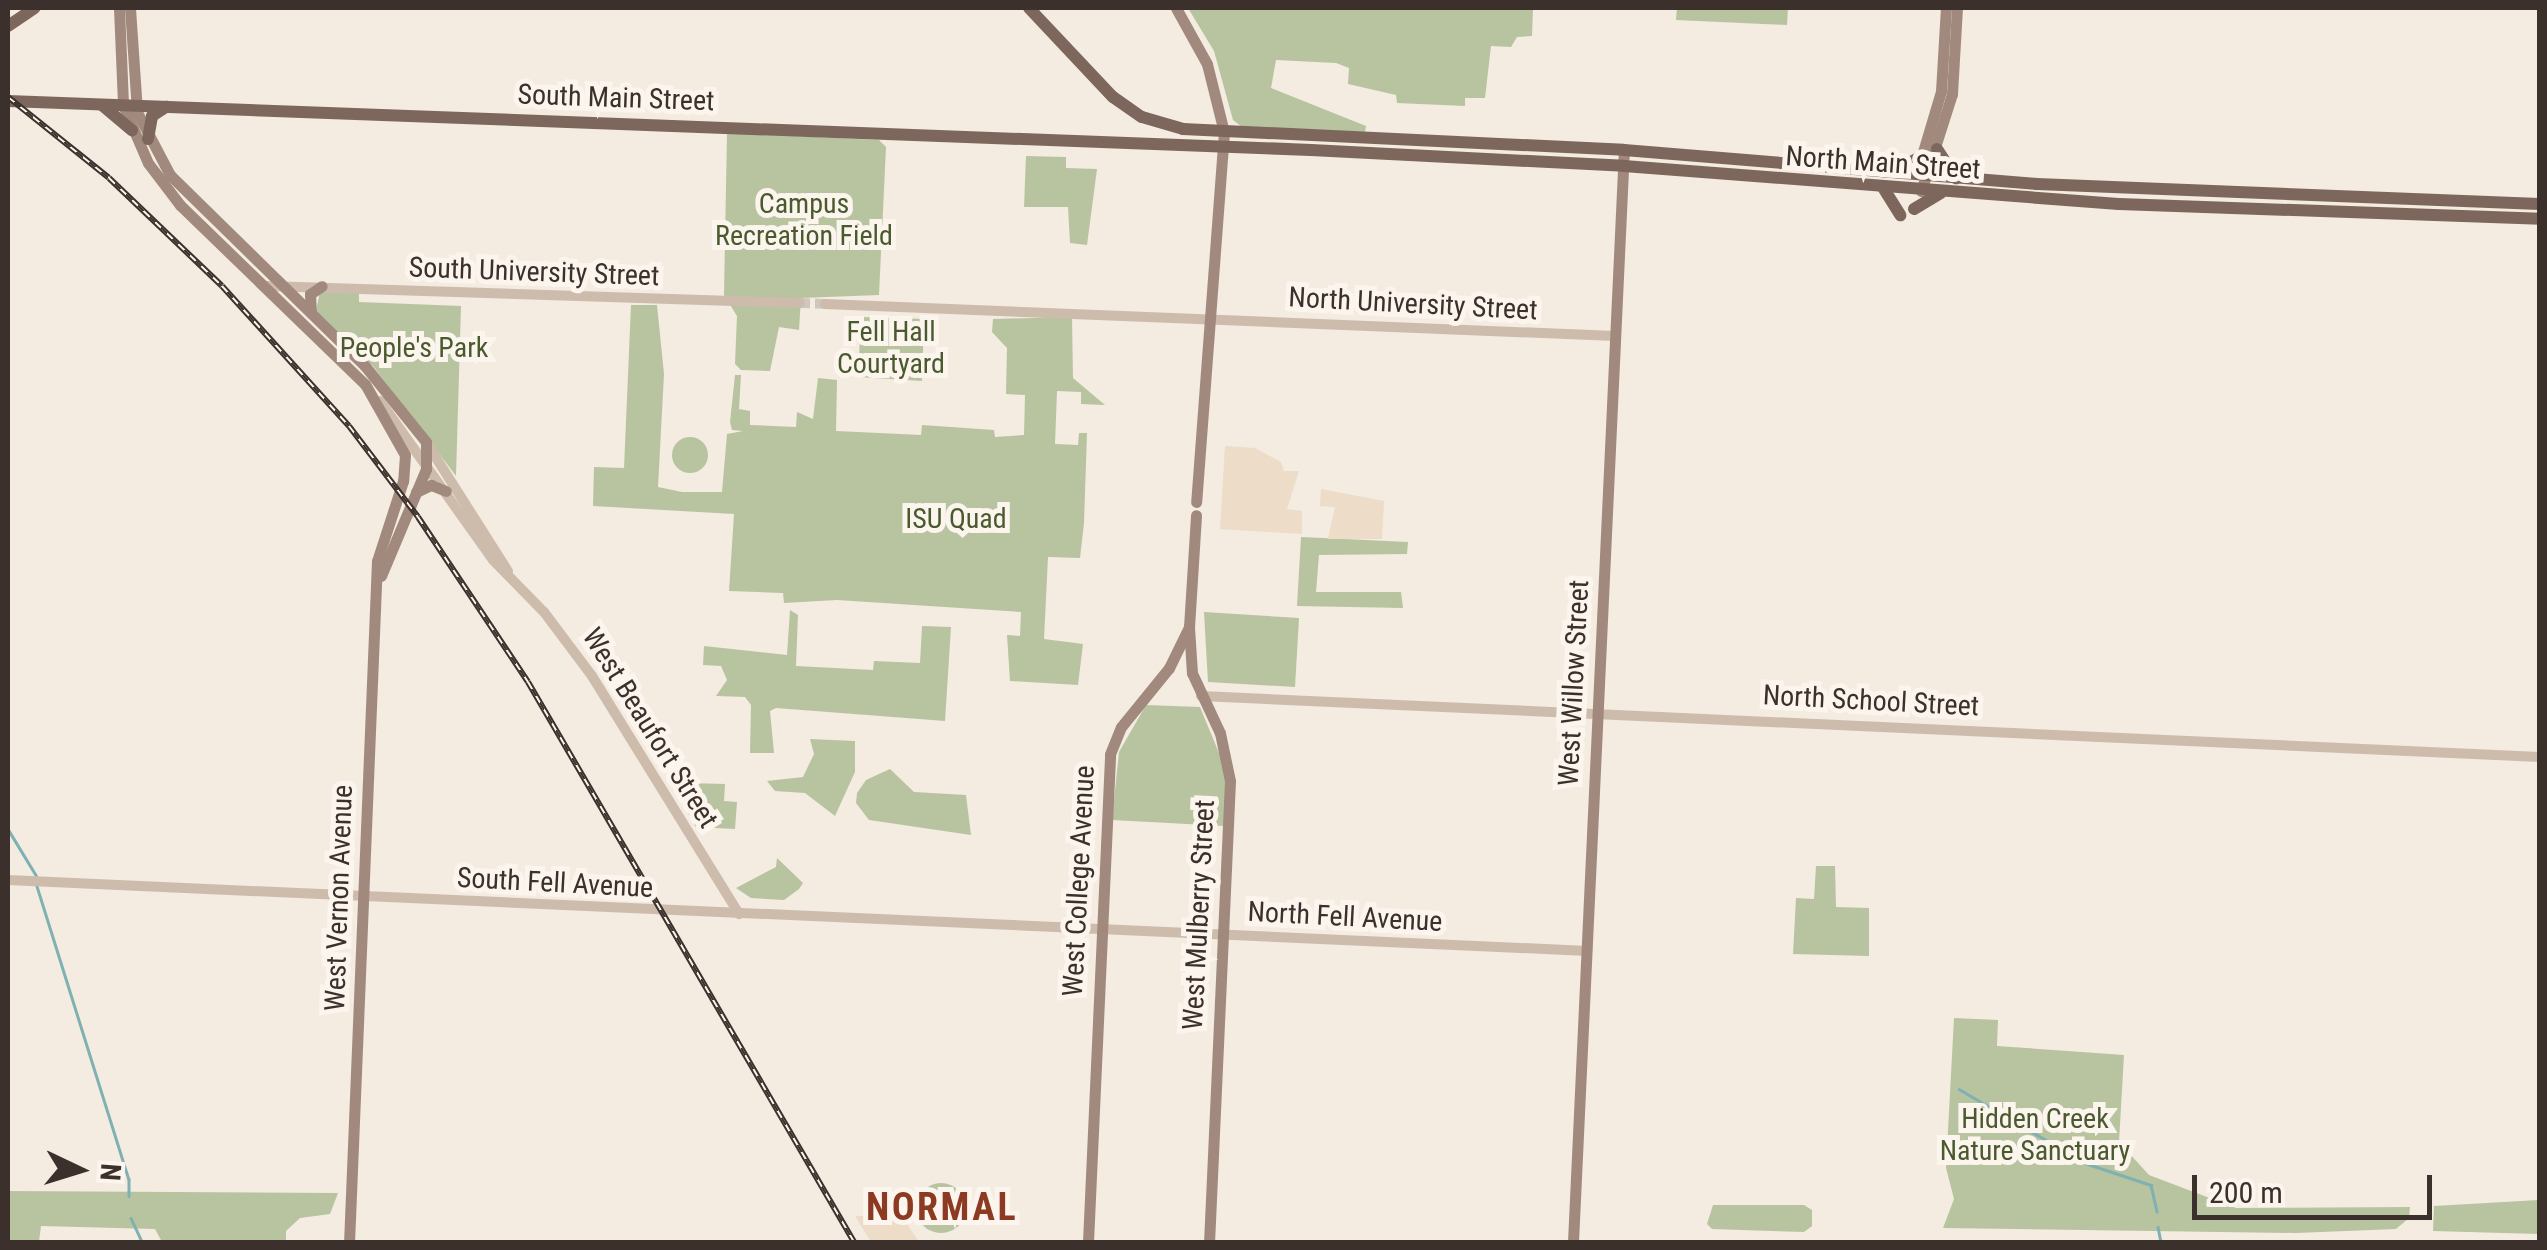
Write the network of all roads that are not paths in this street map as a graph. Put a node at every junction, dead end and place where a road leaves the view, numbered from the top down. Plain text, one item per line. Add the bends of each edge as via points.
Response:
1 (35, 8) edge
2 (119, 8) edge
3 (130, 8) edge
4 (1029, 8) edge
5 (1176, 8) edge
6 (1946, 8) edge
7 (1957, 8) edge
8 (8, 26) edge
9 (8, 101) edge
10 (102, 105) junction
11 (129, 106) junction
12 (166, 107) junction
13 (132, 130) junction
14 (1224, 132) junction
15 (148, 139) junction
16 (1223, 147) junction
17 (1937, 149) junction
18 (1624, 150) junction
19 (1922, 156) junction
20 (1624, 166) junction
21 (1890, 173) junction
22 (1921, 176) junction
23 (1956, 178) junction
24 (1884, 189) junction
25 (1921, 191) junction
26 (1941, 192) junction
27 (2540, 204) edge
28 (2540, 219) edge
29 (267, 286) junction
30 (284, 286) junction
31 (322, 286) junction
32 (800, 303) tunnel mouth
33 (825, 304) tunnel mouth
34 (311, 313) junction
35 (1210, 317) junction
36 (1615, 336) junction
37 (380, 401) junction
38 (426, 442) junction
39 (428, 464) junction
40 (446, 491) junction
41 (416, 492) junction
42 (509, 575) junction
43 (378, 590) junction
44 (1188, 627) junction
45 (1201, 696) junction
46 (1597, 710) junction
47 (2540, 757) edge
48 (8, 880) edge
49 (364, 897) junction
50 (739, 914) junction
51 (1101, 928) junction
52 (1223, 934) junction
53 (1587, 951) junction
54 (349, 1242) edge
55 (1088, 1242) edge
56 (1209, 1242) edge
57 (1573, 1242) edge

1 - 8 main road
2 - 11 main road
3 - 11 main road
4 - 14 main road, North Main Street via 1126,108 1170,127
5 - 14 main road, West College Avenue via 1207,64
6 - 19 main road via 1941,91
7 - 17 main road via 1952,94
9 - 10 main road, South Main Street
10 - 11 main road, South Main Street
10 - 13 main road
11 - 12 main road, South Main Street
11 - 13 main road, West Beaufort Street
11 - 15 main road, West Beaufort Street
12 - 15 main road via 152,116
12 - 16 main road, South Main Street
13 - 29 main road, West Beaufort Street via 163,186
14 - 16 main road, West College Avenue
14 - 18 main road, North Main Street
15 - 30 main road, West Beaufort Street via 178,185
16 - 20 main road, North Main Street
16 - 35 main road, West College Avenue
17 - 22 main road
17 - 23 main road
18 - 20 main road, West Willow Street
18 - 21 main road, North Main Street
19 - 21 main road
19 - 22 main road
20 - 24 main road, North Main Street
20 - 36 main road, West Willow Street
21 - 22 main road, North Main Street
22 - 23 main road, North Main Street
22 - 25 main road
23 - 27 main road, North Main Street
24 - 25 main road, North Main Street
24 - 26 main road via 1907,212
25 - 26 main road, North Main Street
26 - 28 main road, North Main Street
29 - 30 street, South University Street
29 - 37 main road, West Beaufort Street
30 - 31 street, South University Street
30 - 34 main road, West Beaufort Street
31 - 32 street, South University Street
31 - 34 main road via 310,294
33 - 35 street
34 - 38 main road, West Beaufort Street via 365,366
35 - 36 street, North University Street
35 - 44 main road, West College Avenue
36 - 46 main road, West Willow Street
37 - 39 street, West Beaufort Street
37 - 43 main road, West Vernon Avenue via 405,464 379,546
38 - 39 main road, West Vernon Avenue
38 - 42 street, West Beaufort Street
39 - 40 street, West Beaufort Street
39 - 41 main road, West Vernon Avenue
40 - 41 main road via 431,485
40 - 42 street, West Beaufort Street
41 - 43 main road, West Vernon Avenue
42 - 50 street, West Beaufort Street via 605,695
43 - 49 main road, West Vernon Avenue
44 - 45 main road, West Mulberry Street
44 - 51 main road, West College Avenue via 1169,668 1136,705 1112,748
45 - 46 street, North School Street
45 - 52 main road, West Mulberry Street via 1228,758
46 - 47 street, North School Street
46 - 53 main road, West Willow Street
48 - 49 street, South Fell Avenue
49 - 50 street, South Fell Avenue
49 - 54 main road, West Vernon Avenue
50 - 51 street, South Fell Avenue
51 - 52 street, North Fell Avenue
51 - 55 main road, West College Avenue
52 - 53 street, North Fell Avenue
52 - 56 main road, West Mulberry Street
53 - 57 main road, West Willow Street

